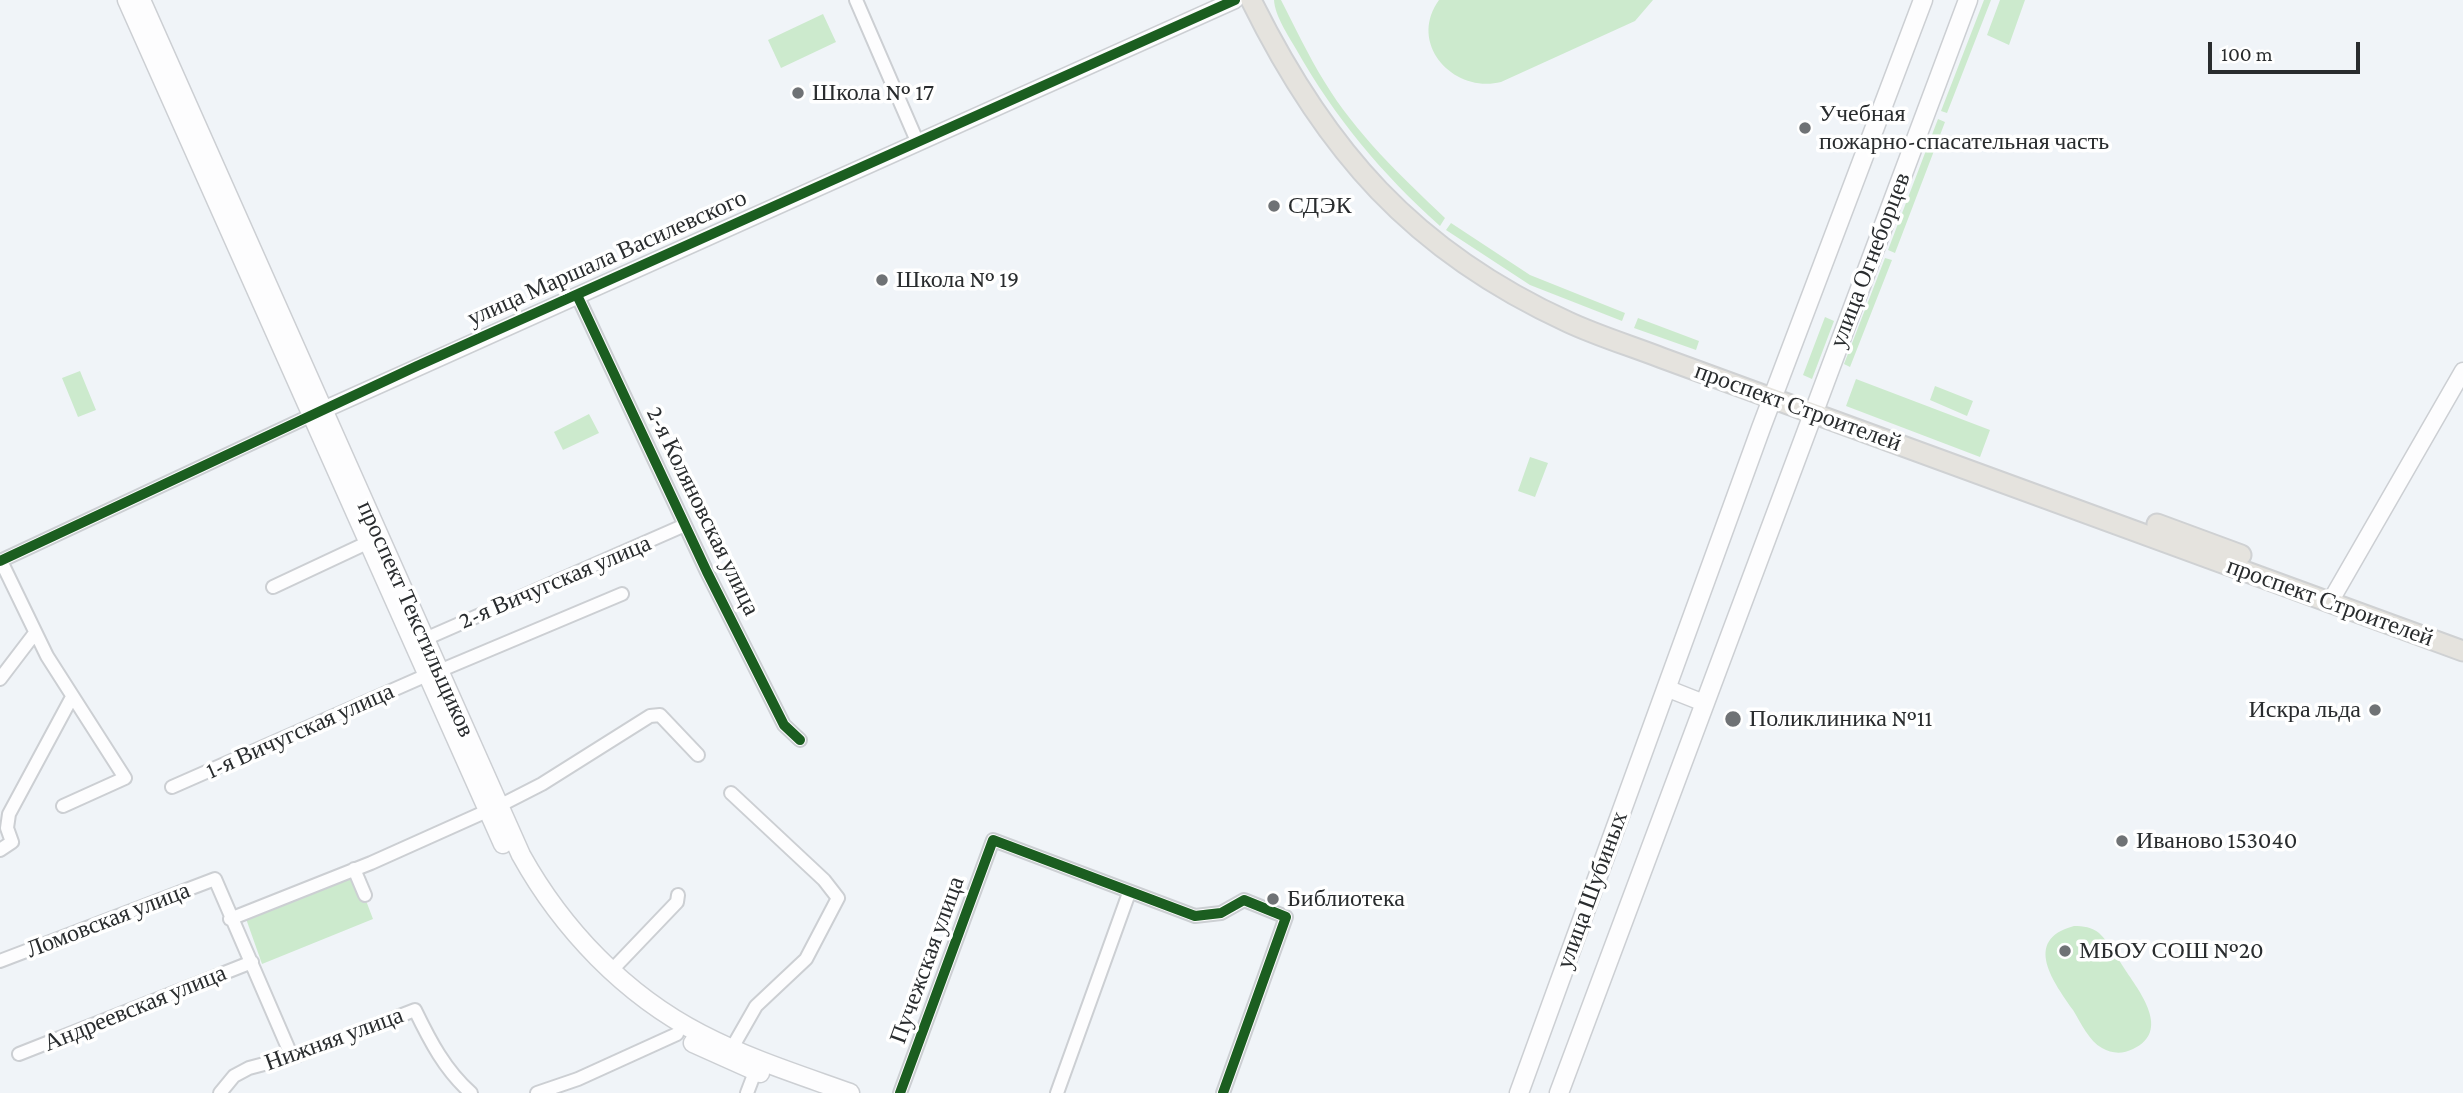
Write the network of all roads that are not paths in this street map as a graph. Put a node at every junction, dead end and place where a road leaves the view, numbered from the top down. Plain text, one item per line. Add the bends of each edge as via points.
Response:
1 (127, 0) edge
2 (141, 0) edge
3 (856, 0) edge
4 (1235, 0) edge
5 (1251, 0) edge
6 (1263, 0) edge
7 (1923, 0) edge
8 (1968, 0) edge
9 (917, 141) junction
10 (577, 295) junction
11 (2463, 371) edge
12 (1774, 393) junction
13 (1814, 407) junction
14 (317, 412) junction
15 (685, 525) junction
16 (369, 542) junction
17 (1, 561) edge
18 (273, 587) dead end
19 (622, 594) dead end
20 (2333, 596) junction
21 (35, 633) junction
22 (2463, 638) edge
23 (425, 639) junction
24 (2463, 651) edge
25 (433, 673) junction
26 (0, 679) edge
27 (1666, 688) junction
28 (72, 697) junction
29 (1704, 703) junction
30 (800, 740) dead end
31 (698, 755) dead end
32 (172, 787) dead end
33 (731, 793) dead end
34 (63, 806) dead end
35 (493, 809) junction
36 (0, 850) edge
37 (354, 869) junction
38 (1129, 893) junction
39 (365, 895) dead end
40 (678, 895) dead end
41 (230, 919) junction
42 (0, 961) edge
43 (252, 962) junction
44 (612, 970) junction
45 (680, 1029) junction
46 (732, 1048) junction
47 (19, 1054) dead end
48 (292, 1057) junction
49 (757, 1066) junction
50 (220, 1093) edge
51 (471, 1093) edge
52 (537, 1093) edge
53 (747, 1093) edge
54 (815, 1093) edge
55 (850, 1093) edge
56 (900, 1093) edge
57 (1057, 1093) edge
58 (1223, 1093) edge
59 (1519, 1093) edge
60 (1559, 1093) edge

1 - 14 main road, проспект Текстильщиков
2 - 14 main road, проспект Текстильщиков
3 - 9 street
4 - 9 street, улица Маршала Василевского
5 - 12 main road, проспект Строителей via 1313,114 1343,153 1379,192 1452,254 1503,288 1570,323
6 - 12 main road, проспект Строителей via 1317,97 1350,145 1459,247 1513,282 1573,312
7 - 12 main road, улица Огнеборцев
8 - 13 main road, улица Огнеборцев
9 - 10 street, улица Маршала Василевского
10 - 14 street, улица Маршала Василевского
10 - 15 street, 2-я Коляновская улица
11 - 20 street
12 - 13 main road, проспект Строителей
12 - 27 main road, улица Шубиных
13 - 20 main road, проспект Строителей
13 - 29 main road, улица Шубиных
14 - 16 main road, проспект Текстильщиков
14 - 17 street, улица Маршала Василевского
14 - 23 main road, проспект Текстильщиков
15 - 23 street, 2-я Вичугская улица
15 - 30 street, 2-я Коляновская улица via 784,725
16 - 18 street
16 - 25 main road, проспект Текстильщиков
17 - 21 street
19 - 25 street, 1-я Вичугская улица
20 - 22 main road, проспект Строителей
20 - 24 main road, проспект Строителей
21 - 26 street
21 - 28 street
23 - 25 main road, проспект Текстильщиков
25 - 32 street, 1-я Вичугская улица
25 - 35 main road, проспект Текстильщиков
27 - 29 street
27 - 59 main road, улица Шубиных
28 - 34 street via 125,778
28 - 36 street via 9,814 12,842
29 - 60 main road, улица Шубиных
31 - 35 street via 660,715 650,716
33 - 46 street via 838,898 806,959 756,1006
35 - 37 street
35 - 44 main road, проспект Текстильщиков via 541,891
35 - 45 main road, проспект Текстильщиков via 524,885 561,934 607,983
37 - 39 street
37 - 41 street
38 - 56 street, Пучежская улица via 993,841
38 - 57 street
38 - 58 street via 1195,916 1221,913 1244,900 1286,917
40 - 44 street via 677,902
41 - 42 street, Ломовская улица via 215,879
41 - 43 street
43 - 47 street, Андреевская улица
43 - 48 street
44 - 45 main road, проспект Текстильщиков
45 - 46 main road, проспект Текстильщиков
45 - 49 main road, проспект Текстильщиков
45 - 52 street via 578,1079
46 - 49 main road, проспект Текстильщиков
48 - 50 street, Нижняя улица via 234,1076
48 - 51 street, Нижняя улица via 415,1010 433,1046
49 - 53 street
49 - 54 main road, проспект Текстильщиков
49 - 55 main road, проспект Текстильщиков

